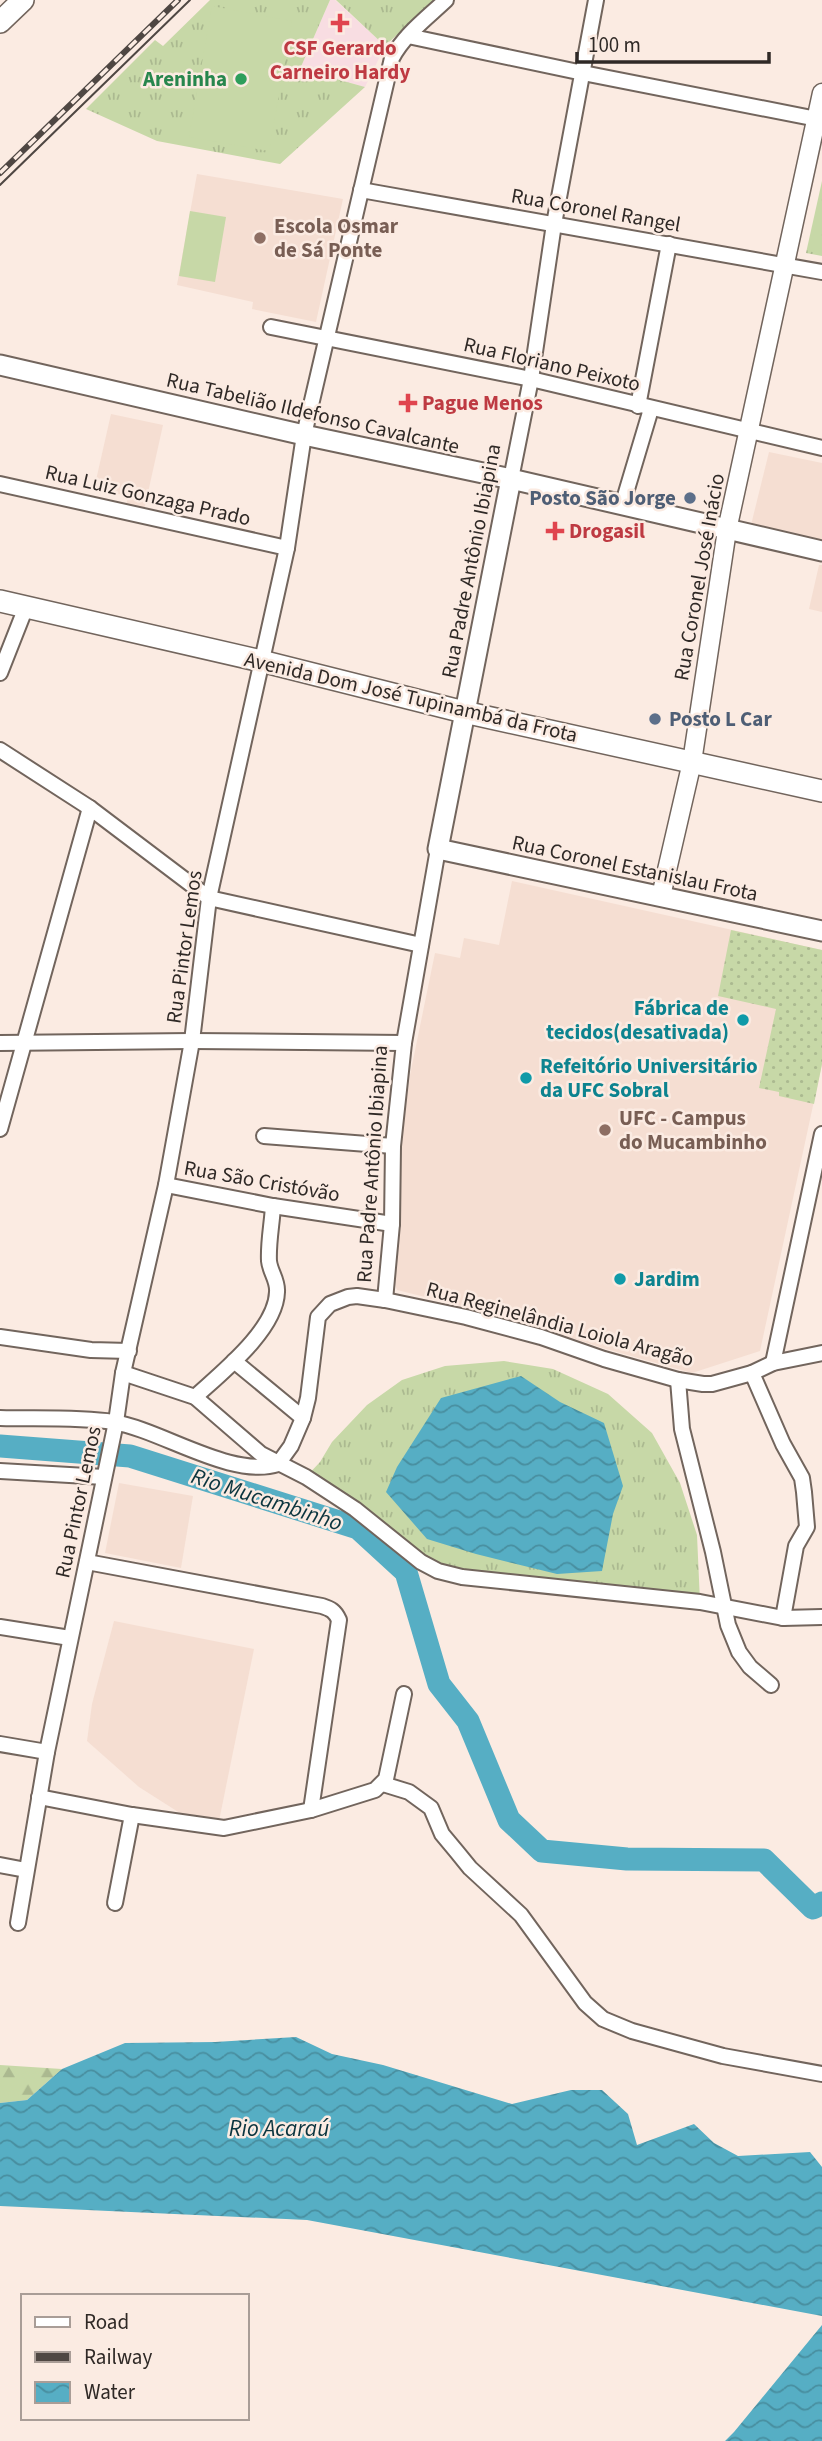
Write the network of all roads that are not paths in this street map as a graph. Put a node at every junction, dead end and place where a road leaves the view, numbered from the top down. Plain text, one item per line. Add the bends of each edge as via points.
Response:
1 (23, 0) edge
2 (446, 0) edge
3 (596, 0) edge
4 (0, 22) edge
5 (408, 36) junction
6 (583, 73) junction
7 (822, 93) edge
8 (817, 119) junction
9 (361, 190) junction
10 (554, 224) junction
11 (668, 244) junction
12 (785, 265) junction
13 (822, 272) edge
14 (271, 327) dead end
15 (327, 338) junction
16 (0, 365) edge
17 (531, 379) junction
18 (644, 407) junction
19 (750, 431) junction
20 (304, 435) junction
21 (822, 448) edge
22 (511, 479) junction
23 (0, 484) edge
24 (622, 506) junction
25 (727, 530) junction
26 (287, 548) junction
27 (822, 551) edge
28 (0, 601) edge
29 (26, 607) junction
30 (261, 661) junction
31 (0, 673) edge
32 (464, 712) junction
33 (0, 750) edge
34 (692, 762) junction
35 (822, 791) edge
36 (90, 808) junction
37 (438, 849) junction
38 (661, 896) junction
39 (209, 898) junction
40 (822, 931) edge
41 (421, 945) junction
42 (192, 1041) junction
43 (0, 1043) edge
44 (24, 1043) junction
45 (404, 1043) junction
46 (0, 1129) edge
47 (822, 1134) edge
48 (264, 1136) dead end
49 (393, 1146) junction
50 (166, 1185) junction
51 (273, 1206) junction
52 (392, 1224) junction
53 (385, 1300) junction
54 (0, 1337) edge
55 (128, 1351) junction
56 (822, 1353) edge
57 (234, 1361) junction
58 (773, 1363) junction
59 (123, 1373) junction
60 (752, 1373) junction
61 (678, 1380) junction
62 (195, 1397) junction
63 (0, 1418) edge
64 (303, 1418) junction
65 (116, 1422) junction
66 (278, 1464) junction
67 (0, 1471) edge
68 (105, 1473) junction
69 (815, 1529) edge
70 (87, 1562) junction
71 (724, 1606) junction
72 (822, 1617) edge
73 (783, 1618) junction
74 (0, 1627) edge
75 (70, 1638) junction
76 (771, 1685) dead end
77 (404, 1694) dead end
78 (0, 1744) edge
79 (47, 1752) junction
80 (383, 1784) junction
81 (39, 1797) junction
82 (311, 1810) junction
83 (132, 1815) junction
84 (0, 1865) edge
85 (26, 1870) junction
86 (115, 1903) dead end
87 (18, 1923) dead end
88 (822, 2074) edge

1 - 4 main road
2 - 5 street, Rua Pintor Lemos
3 - 6 street, Rua Padre Antônio Ibiapina
5 - 6 street
5 - 9 street, Rua Pintor Lemos via 388,71
6 - 8 street
6 - 10 street, Rua Padre Antônio Ibiapina
7 - 8 street, Rua Coronel José Inácio
8 - 12 street, Rua Coronel José Inácio
9 - 10 street, Rua Coronel Rangel
9 - 15 street, Rua Pintor Lemos
10 - 11 street, Rua Coronel Rangel
10 - 17 street, Rua Padre Antônio Ibiapina
11 - 12 street, Rua Coronel Rangel
11 - 18 street
12 - 13 street, Rua Coronel Rangel
12 - 19 street, Rua Coronel José Inácio
14 - 15 street, Rua Floriano Peixoto
15 - 17 street, Rua Floriano Peixoto
15 - 20 street, Rua Pintor Lemos
16 - 20 main road, Rua Tabelião Ildefonso Cavalcante
17 - 18 street, Rua Floriano Peixoto
17 - 22 street, Rua Padre Antônio Ibiapina
18 - 19 street, Rua Floriano Peixoto
18 - 24 street
19 - 21 street, Rua Floriano Peixoto
19 - 25 street, Rua Coronel José Inácio
20 - 22 main road, Rua Tabelião Ildefonso Cavalcante
20 - 26 street, Rua Pintor Lemos
22 - 24 main road, Rua Tabelião Ildefonso Cavalcante
22 - 32 main road, Rua Padre Antônio Ibiapina
23 - 26 street, Rua Luiz Gonzaga Prado
24 - 25 main road, Rua Tabelião Ildefonso Cavalcante
25 - 27 main road, Rua Tabelião Ildefonso Cavalcante
25 - 34 street, Rua Coronel José Inácio
26 - 30 street, Rua Pintor Lemos
28 - 29 main road, Avenida Dom José Tupinambá da Frota
29 - 30 main road, Avenida Dom José Tupinambá da Frota
29 - 31 street
30 - 32 main road, Avenida Dom José Tupinambá da Frota
30 - 39 street, Rua Pintor Lemos
32 - 34 main road, Avenida Dom José Tupinambá da Frota
32 - 37 main road, Rua Padre Antônio Ibiapina
33 - 36 street
34 - 35 main road, Avenida Dom José Tupinambá da Frota
34 - 38 street, Rua Coronel José Inácio
36 - 39 street
36 - 44 street
37 - 38 main road, Rua Coronel Estanislau Frota
37 - 41 street, Rua Padre Antônio Ibiapina
38 - 40 main road, Rua Coronel Estanislau Frota
39 - 41 street
39 - 42 street, Rua Pintor Lemos
41 - 45 street, Rua Padre Antônio Ibiapina
42 - 44 street
42 - 45 street
42 - 50 street, Rua Pintor Lemos
43 - 44 street
44 - 46 street
45 - 49 street, Rua Padre Antônio Ibiapina
47 - 58 street
48 - 49 street
49 - 52 street, Rua Padre Antônio Ibiapina
50 - 51 street, Rua São Cristóvão
50 - 55 street, Rua Pintor Lemos
51 - 52 street, Rua São Cristóvão
51 - 57 street via 269,1263 276,1279 276,1302 265,1325
52 - 53 street, Rua Padre Antônio Ibiapina
53 - 61 street, Rua Reginelândia Loiola Aragão via 541,1337
53 - 64 street, Rua Reginelândia Loiola Aragão via 357,1296 339,1300 318,1317
54 - 55 street
55 - 59 street, Rua Pintor Lemos
56 - 58 street, Rua Reginelândia Loiola Aragão
57 - 62 street
57 - 64 street
58 - 60 street, Rua Reginelândia Loiola Aragão
59 - 62 street
59 - 65 street, Rua Pintor Lemos
60 - 61 street, Rua Reginelândia Loiola Aragão via 712,1384
60 - 69 street via 802,1478
61 - 71 street via 682,1429
62 - 66 street
63 - 65 street
64 - 66 street, Rua Reginelândia Loiola Aragão
65 - 66 street via 241,1465 265,1468
65 - 68 street, Rua Pintor Lemos
66 - 71 street via 355,1509 412,1556 438,1571
67 - 68 street
68 - 70 street, Rua Pintor Lemos
69 - 73 street via 796,1546
70 - 75 street, Rua Pintor Lemos
70 - 82 street via 332,1609 339,1620
71 - 73 street
71 - 76 street via 739,1652
72 - 73 street
74 - 75 street
75 - 79 street, Rua Pintor Lemos
77 - 80 street
78 - 79 street
79 - 81 street, Rua Pintor Lemos
80 - 82 street
80 - 88 street via 409,1792 431,1808 442,1834 470,1868 521,1915 585,2003 604,2019 723,2056
81 - 83 street
81 - 85 street, Rua Pintor Lemos
82 - 83 street via 224,1828
83 - 86 street
84 - 85 street
85 - 87 street, Rua Pintor Lemos

